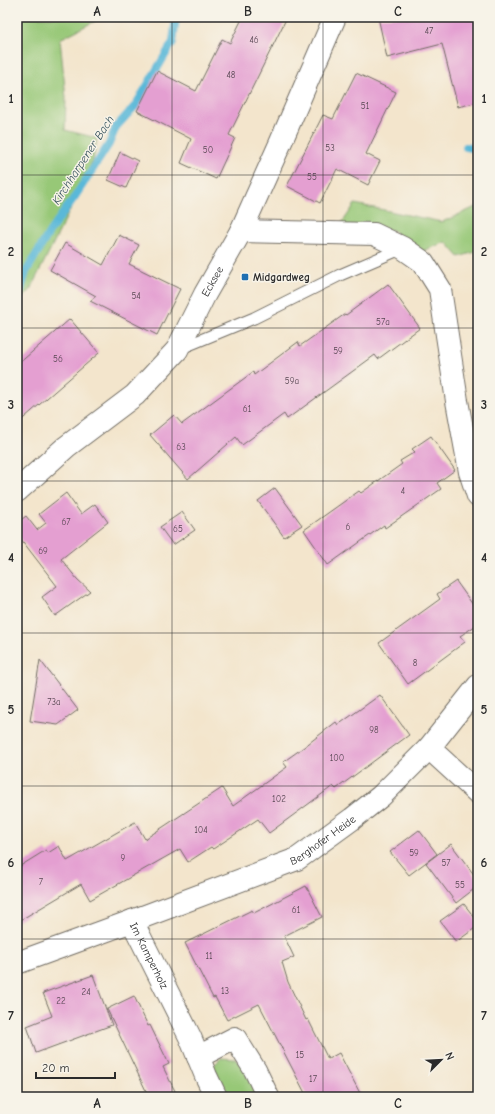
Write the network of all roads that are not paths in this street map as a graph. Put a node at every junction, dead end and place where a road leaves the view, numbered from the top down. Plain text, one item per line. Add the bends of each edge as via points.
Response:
1 (335, 17) edge
2 (241, 231) junction
3 (404, 248) junction
4 (177, 350) junction
5 (17, 491) edge
6 (478, 496) edge
7 (478, 686) edge
8 (429, 748) junction
9 (478, 793) edge
10 (132, 921) junction
11 (17, 963) edge
12 (198, 1057) junction
13 (216, 1097) edge
14 (268, 1097) edge

1 - 2 street, Ecksee
2 - 3 street via 374,234
2 - 4 street, Ecksee
3 - 4 lane via 340,275 254,318
3 - 6 street via 424,262 440,289 470,472
4 - 5 street, Ecksee via 135,395 66,447
7 - 8 street
8 - 9 street
8 - 10 street, Berghofer Heide via 381,796 297,859
10 - 11 street, Im Kamperholz
10 - 12 street, Im Kamperholz
12 - 13 street, Im Kamperholz
12 - 14 street via 235,1038

